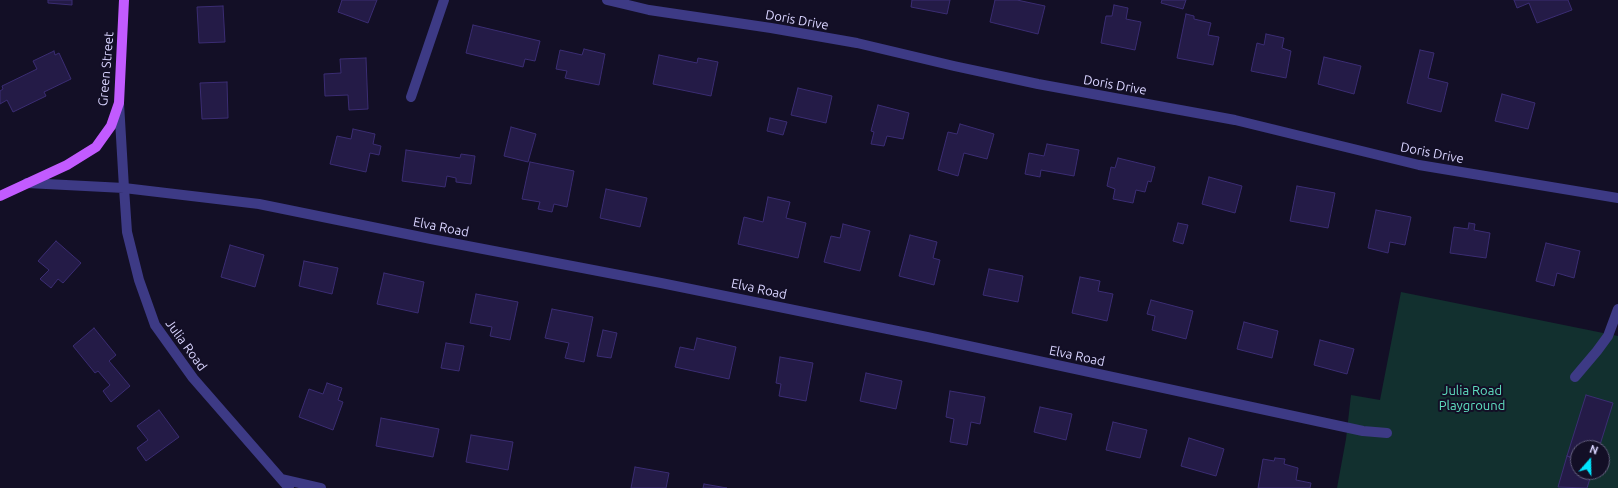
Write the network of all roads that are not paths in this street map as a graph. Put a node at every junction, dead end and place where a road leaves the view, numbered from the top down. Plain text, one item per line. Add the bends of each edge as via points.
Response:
1 (124, 0) edge
2 (444, 0) edge
3 (606, 0) edge
4 (411, 97) dead end
5 (119, 103) junction
6 (27, 184) junction
7 (124, 188) junction
8 (0, 196) edge
9 (1618, 198) edge
10 (1618, 308) edge
11 (1575, 378) dead end
12 (1387, 433) dead end
13 (282, 479) junction
14 (289, 488) edge
15 (321, 488) edge

1 - 5 main road, Green Street
2 - 4 street
3 - 9 street, Doris Drive via 649,10 837,39 1038,84 1235,120 1419,165
5 - 6 main road, Green Street via 111,126 96,147 67,165
5 - 7 street, Julia Road
6 - 7 street
6 - 8 main road, Green Street
7 - 12 street, Elva Road via 266,205 708,292
7 - 13 street, Julia Road via 127,232 139,280 155,324 193,378
10 - 11 street via 1608,336
13 - 14 street, Julia Road
13 - 15 street

